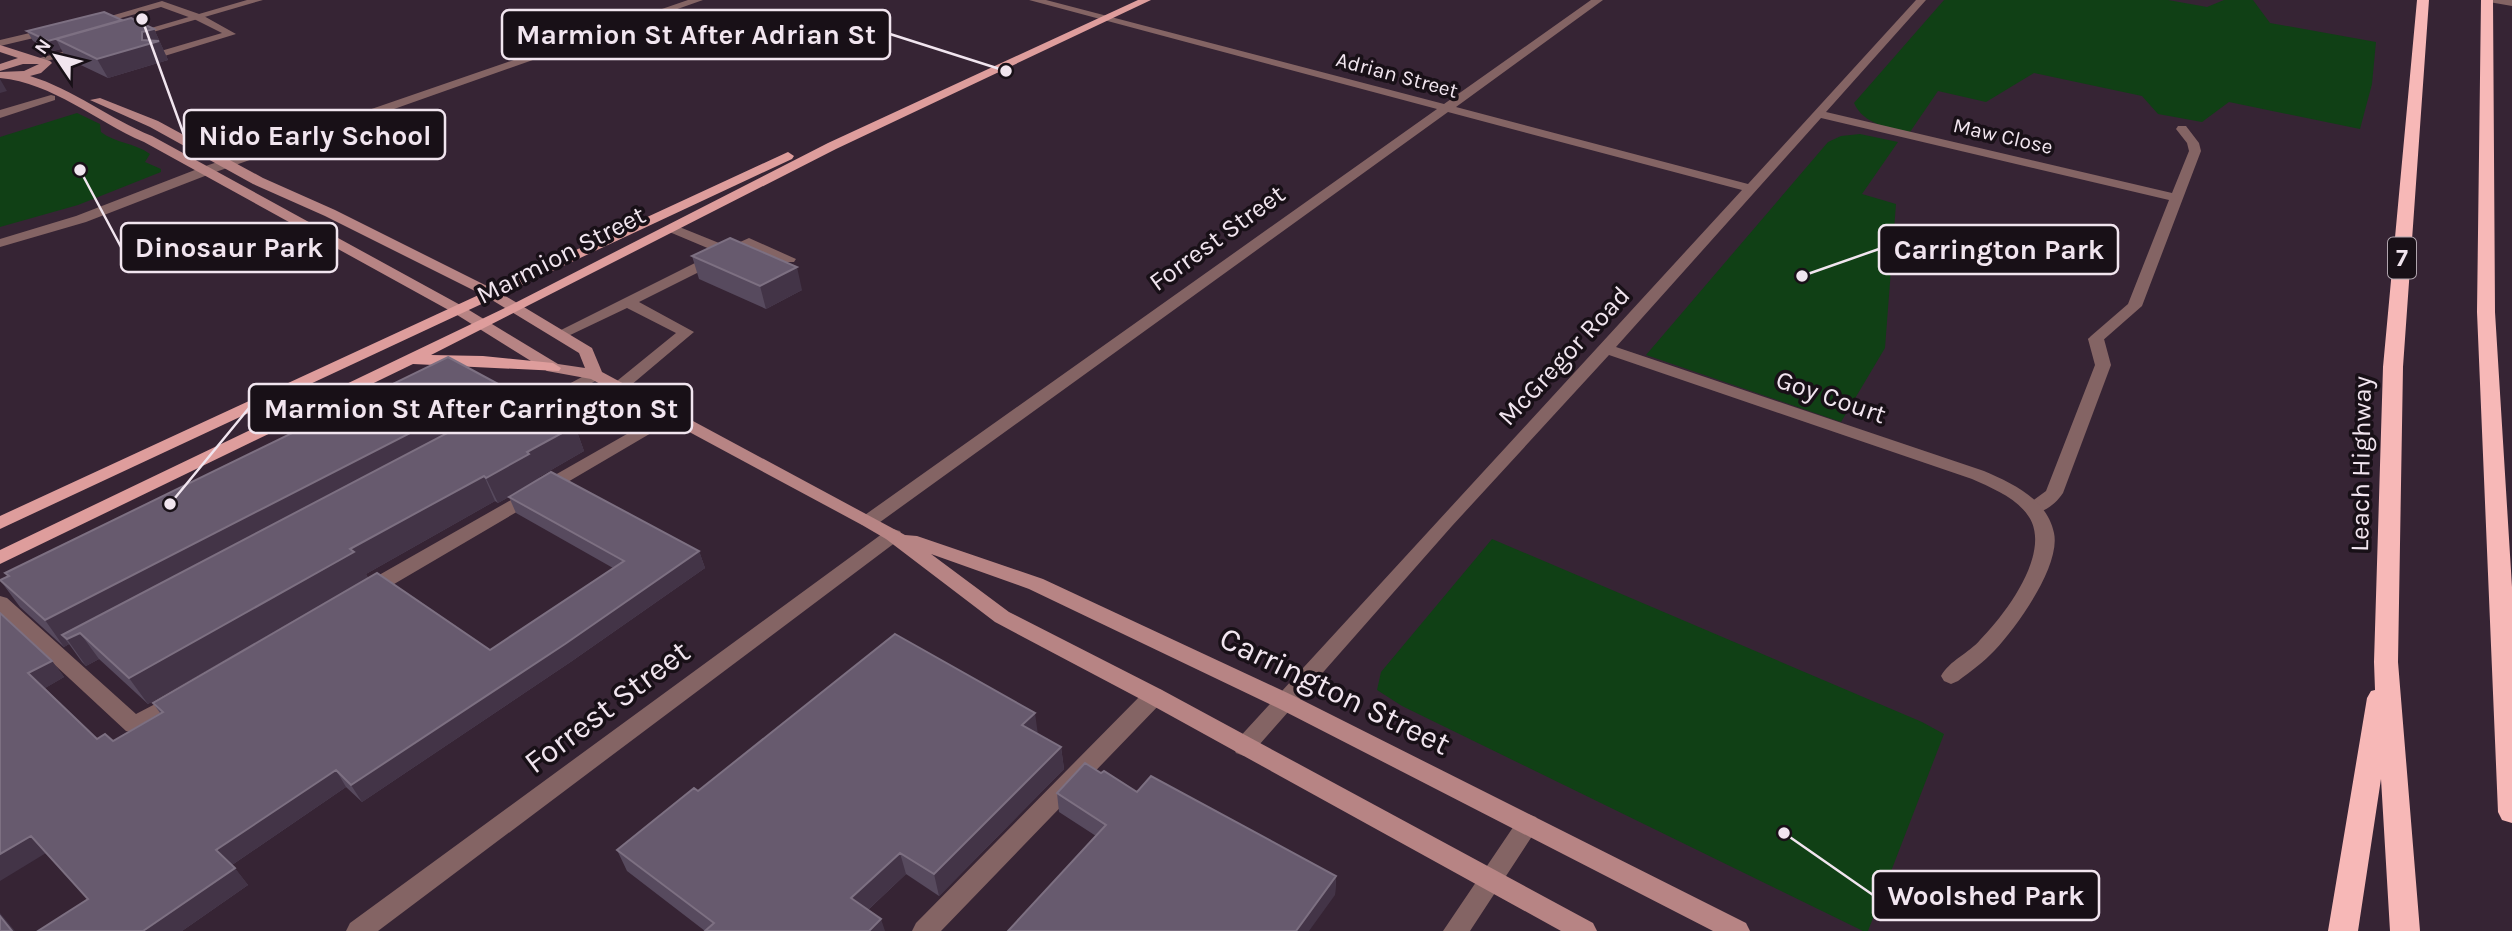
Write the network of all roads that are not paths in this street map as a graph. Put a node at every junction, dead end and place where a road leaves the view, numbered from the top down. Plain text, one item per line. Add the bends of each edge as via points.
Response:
1 (258, 0) edge
2 (698, 0) edge
3 (1034, 0) edge
4 (1124, 0) edge
5 (1146, 0) edge
6 (1598, 0) edge
7 (1921, 0) edge
8 (2423, 0) edge
9 (2487, 0) edge
10 (2493, 0) edge
11 (2512, 3) edge
12 (1091, 15) junction
13 (198, 17) junction
14 (1106, 19) junction
15 (118, 39) edge
16 (97, 45) edge
17 (0, 46) edge
18 (158, 55) edge
19 (39, 63) junction
20 (3, 72) edge
21 (51, 98) dead end
22 (1447, 108) junction
23 (0, 114) edge
24 (1819, 114) junction
25 (2182, 129) dead end
26 (229, 165) junction
27 (205, 172) junction
28 (1749, 188) junction
29 (2177, 198) junction
30 (672, 228) junction
31 (0, 243) edge
32 (729, 252) junction
33 (789, 259) dead end
34 (492, 295) junction
35 (627, 302) junction
36 (516, 308) junction
37 (459, 310) junction
38 (482, 324) junction
39 (561, 334) junction
40 (1606, 349) junction
41 (410, 360) junction
42 (552, 369) junction
43 (595, 375) junction
44 (618, 388) junction
45 (669, 415) junction
46 (497, 427) edge
47 (2032, 508) junction
48 (869, 521) junction
49 (0, 523) edge
50 (893, 535) junction
51 (0, 558) edge
52 (348, 601) edge
53 (0, 603) edge
54 (2386, 662) junction
55 (1951, 676) dead end
56 (193, 691) edge
57 (1154, 696) junction
58 (1286, 702) junction
59 (1244, 747) junction
60 (2510, 772) edge
61 (2512, 812) edge
62 (1528, 824) junction
63 (1490, 881) junction
64 (359, 931) edge
65 (925, 931) edge
66 (1456, 931) edge
67 (1584, 931) edge
68 (1737, 931) edge
69 (2343, 931) edge
70 (2405, 931) edge

1 - 13 street
2 - 26 street
3 - 12 street, Adrian Street
4 - 12 main road, Marmion Street
5 - 14 main road, Marmion Street
6 - 22 street, Forrest Street
7 - 24 street, McGregor Road
8 - 54 highway, Leach Highway / 7 via 2393,367
9 - 60 highway via 2486,312
10 - 11 street
12 - 14 street, Adrian Street
12 - 34 main road, Marmion Street
13 - 15 street
13 - 17 street via 162,4
13 - 18 street via 231,34
14 - 22 street, Adrian Street
14 - 30 main road, Marmion Street via 832,146
16 - 19 street
17 - 19 main road
19 - 20 main road
19 - 26 main road via 86,95 154,124
20 - 27 main road, Carrington Street via 47,85
21 - 23 street
22 - 28 street, Adrian Street
22 - 48 street, Forrest Street
24 - 28 street, McGregor Road
24 - 29 street, Maw Close
25 - 29 street via 2195,151
26 - 27 street
26 - 34 main road
27 - 31 street via 81,219
27 - 37 main road, Carrington Street
28 - 40 street, McGregor Road
29 - 47 street via 2135,306 2096,339 2103,365 2085,413 2054,493
30 - 32 street
30 - 36 main road, Marmion Street
32 - 33 street via 748,242
32 - 35 street
34 - 36 main road
34 - 37 main road, Marmion Street
35 - 39 street
35 - 44 street via 686,332
36 - 38 main road, Marmion Street
36 - 39 main road
37 - 38 main road, Carrington Street
37 - 49 main road, Marmion Street
38 - 41 main road, Marmion Street
38 - 42 main road, Carrington Street
39 - 43 main road via 586,351
40 - 47 street, Goy Court via 1978,475 2023,498
40 - 58 street, McGregor Road
41 - 42 main road via 483,361
41 - 51 main road, Marmion Street
42 - 43 main road, Carrington Street
43 - 44 main road, Carrington Street
43 - 46 street
44 - 45 main road, Carrington Street
45 - 48 main road, Carrington Street
45 - 52 street
47 - 55 street via 2045,531 2042,559 2000,629
48 - 50 main road, Carrington Street
50 - 57 main road, Carrington Street via 1002,617
50 - 58 main road, Carrington Street via 1036,584
50 - 64 street, Forrest Street
53 - 56 street via 68,657 134,725
54 - 69 highway
54 - 70 highway, Leach Highway / 7
57 - 59 main road, Carrington Street
57 - 65 street
58 - 59 street, McGregor Road
58 - 62 main road, Carrington Street
59 - 63 main road, Carrington Street
60 - 61 highway
62 - 63 street
62 - 68 main road, Carrington Street
63 - 66 street
63 - 67 main road, Carrington Street

